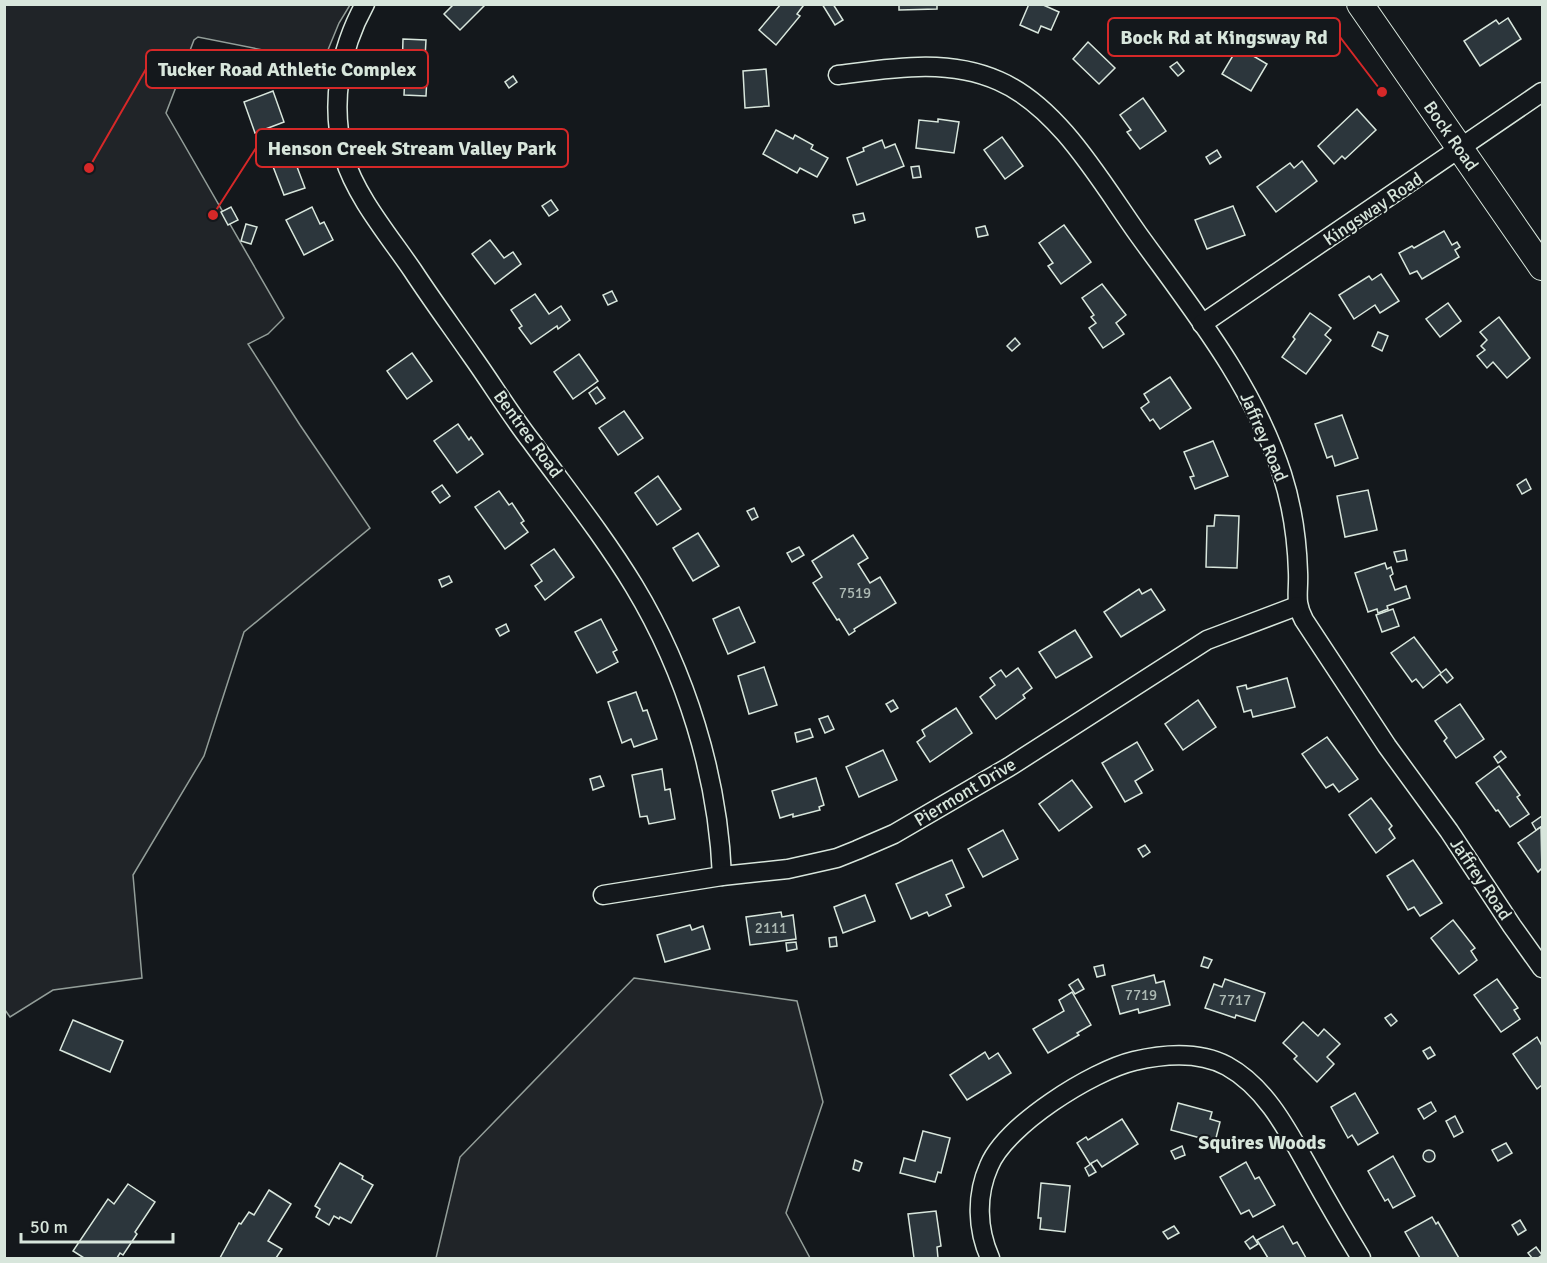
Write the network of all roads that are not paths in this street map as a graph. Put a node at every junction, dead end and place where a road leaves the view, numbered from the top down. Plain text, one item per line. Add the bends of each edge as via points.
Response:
1 (365, 4) edge
2 (1360, 4) edge
3 (838, 75) dead end
4 (1542, 92) edge
5 (1461, 149) junction
6 (1542, 267) edge
7 (1202, 324) junction
8 (1297, 606) junction
9 (722, 876) junction
10 (603, 895) dead end
11 (1542, 968) edge
12 (990, 1258) edge
13 (1361, 1258) edge

1 - 9 street, Bentree Road via 350,32 338,81 345,159 370,208 615,556 646,609 677,675 700,740 719,825
2 - 5 main road, Bock Road
3 - 7 street, Jaffrey Road via 949,67 990,77 1034,102 1082,156
4 - 5 street, Kingsway Road
5 - 6 main road, Bock Road
5 - 7 street, Kingsway Road
7 - 8 street, Jaffrey Road via 1251,401 1282,473 1294,525
8 - 9 street, Piermont Drive via 1207,640 1009,767 894,834 837,858
8 - 11 street, Jaffrey Road via 1387,746
9 - 10 street, Piermont Drive
12 - 13 street via 980,1229 983,1185 989,1166 1006,1140 1045,1107 1111,1068 1134,1061 1193,1055 1227,1066 1254,1086 1283,1124

